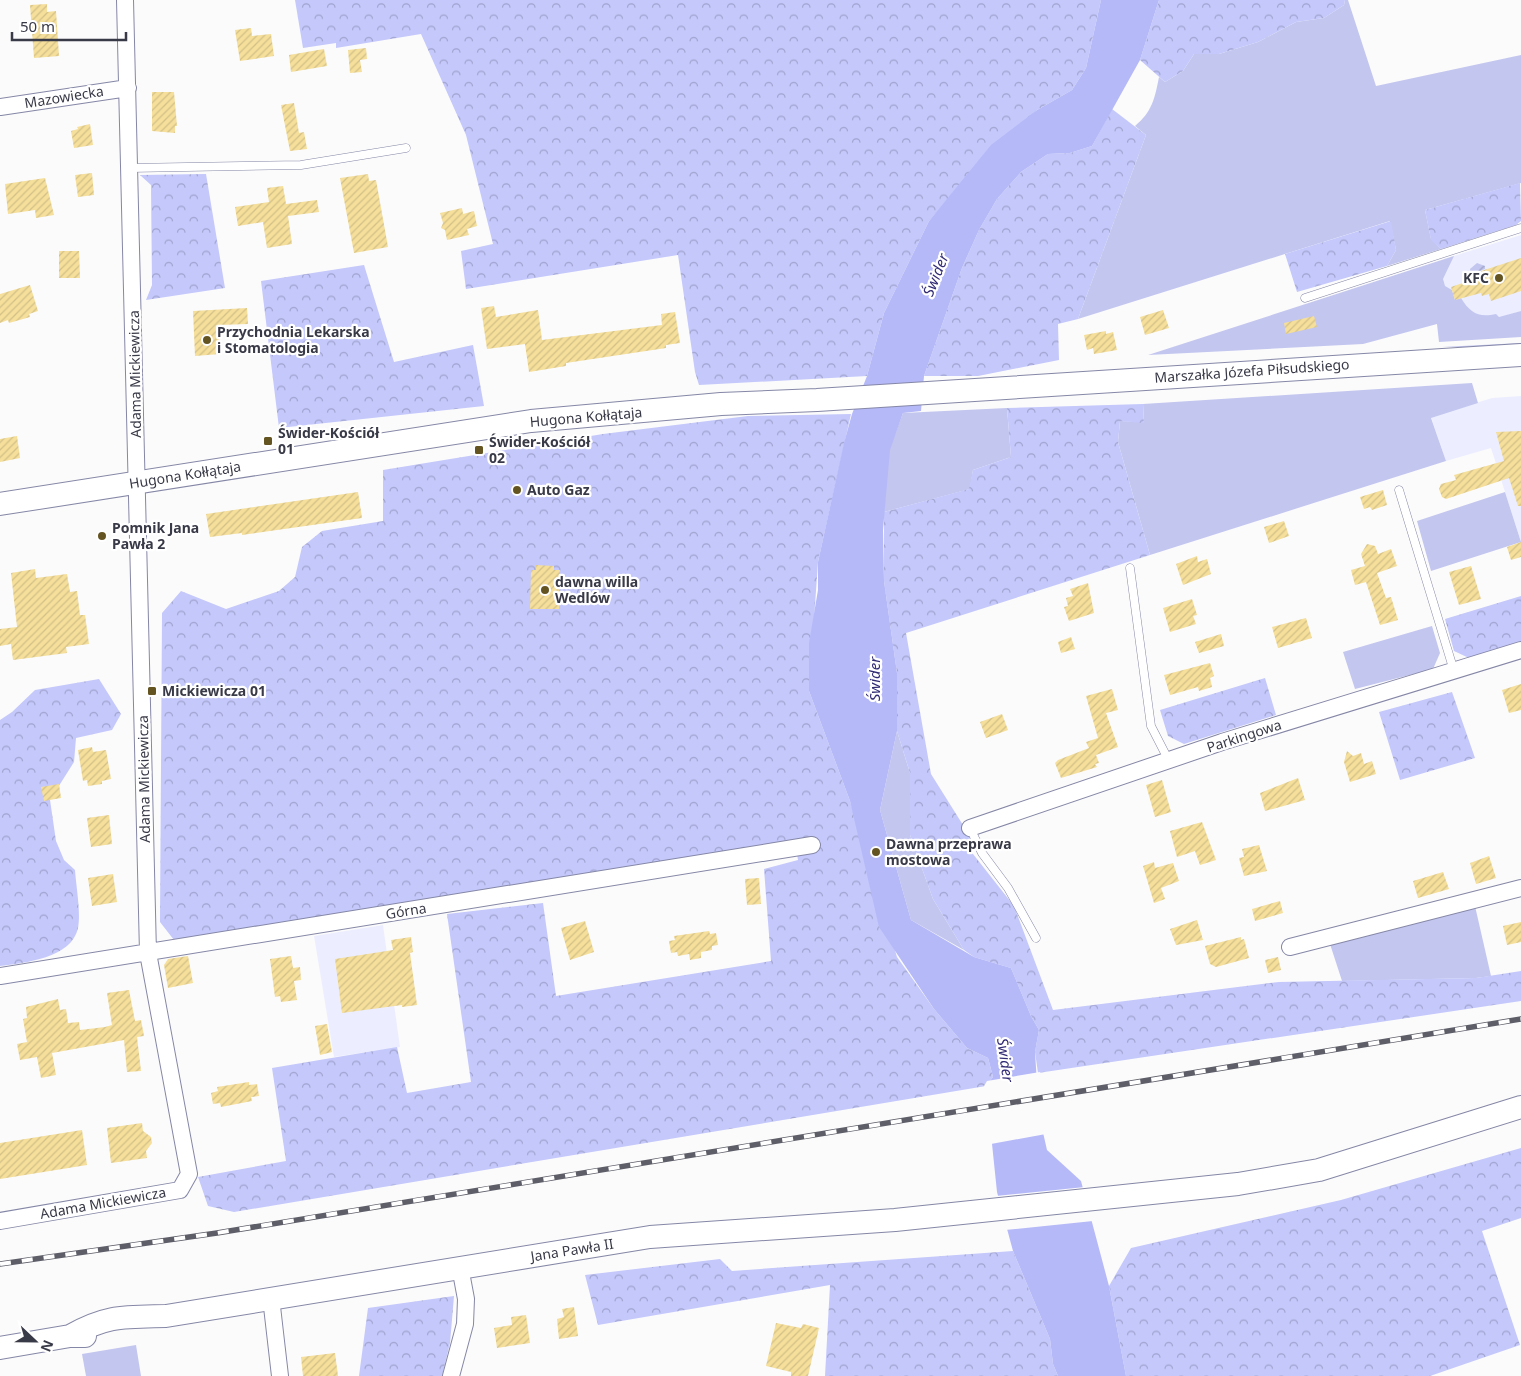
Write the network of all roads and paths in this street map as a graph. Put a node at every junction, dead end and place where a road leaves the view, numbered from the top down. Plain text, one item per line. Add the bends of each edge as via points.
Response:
1 (125, 0) edge
2 (128, 88) junction
3 (0, 107) edge
4 (406, 148) dead end
5 (130, 168) junction
6 (1521, 228) edge
7 (1305, 298) dead end
8 (1521, 355) edge
9 (817, 400) joint
10 (138, 483) junction
11 (1399, 490) dead end
12 (0, 504) edge
13 (1130, 568) dead end
14 (1521, 650) edge
15 (1454, 671) junction
16 (1169, 761) junction
17 (970, 828) joint
18 (812, 845) dead end
19 (1521, 888) edge
20 (1036, 938) dead end
21 (1290, 947) dead end
22 (148, 952) junction
23 (0, 976) edge
24 (1516, 1110) edge
25 (0, 1221) edge
26 (460, 1267) junction
27 (271, 1298) junction
28 (0, 1348) edge
29 (280, 1376) edge
30 (451, 1376) edge

1 - 2 street, Adama Mickiewicza
2 - 3 street, Mazowiecka
2 - 5 street, Adama Mickiewicza
4 - 5 lane via 301,165
5 - 10 street, Adama Mickiewicza
6 - 7 lane
8 - 9 main road, Marszałka Józefa Piłsudskiego
9 - 10 main road, Hugona Kołłątaja via 720,404 531,421
10 - 12 main road, Hugona Kołłątaja
10 - 22 street, Adama Mickiewicza
11 - 15 lane
13 - 16 lane via 1150,726
14 - 15 street, Parkingowa
15 - 16 street, Parkingowa
16 - 17 street, Parkingowa
17 - 20 lane via 982,854 1008,888
18 - 22 street, Górna
19 - 21 street
22 - 23 street, Górna
22 - 25 street, Adama Mickiewicza via 189,1174 180,1190
24 - 26 main road, Jana Pawła II via 1319,1170 1238,1184 981,1212 650,1237
26 - 27 main road, Jana Pawła II
26 - 30 street via 466,1299 465,1324
27 - 28 main road, Jana Pawła II via 166,1316 101,1321 70,1336
27 - 29 street

